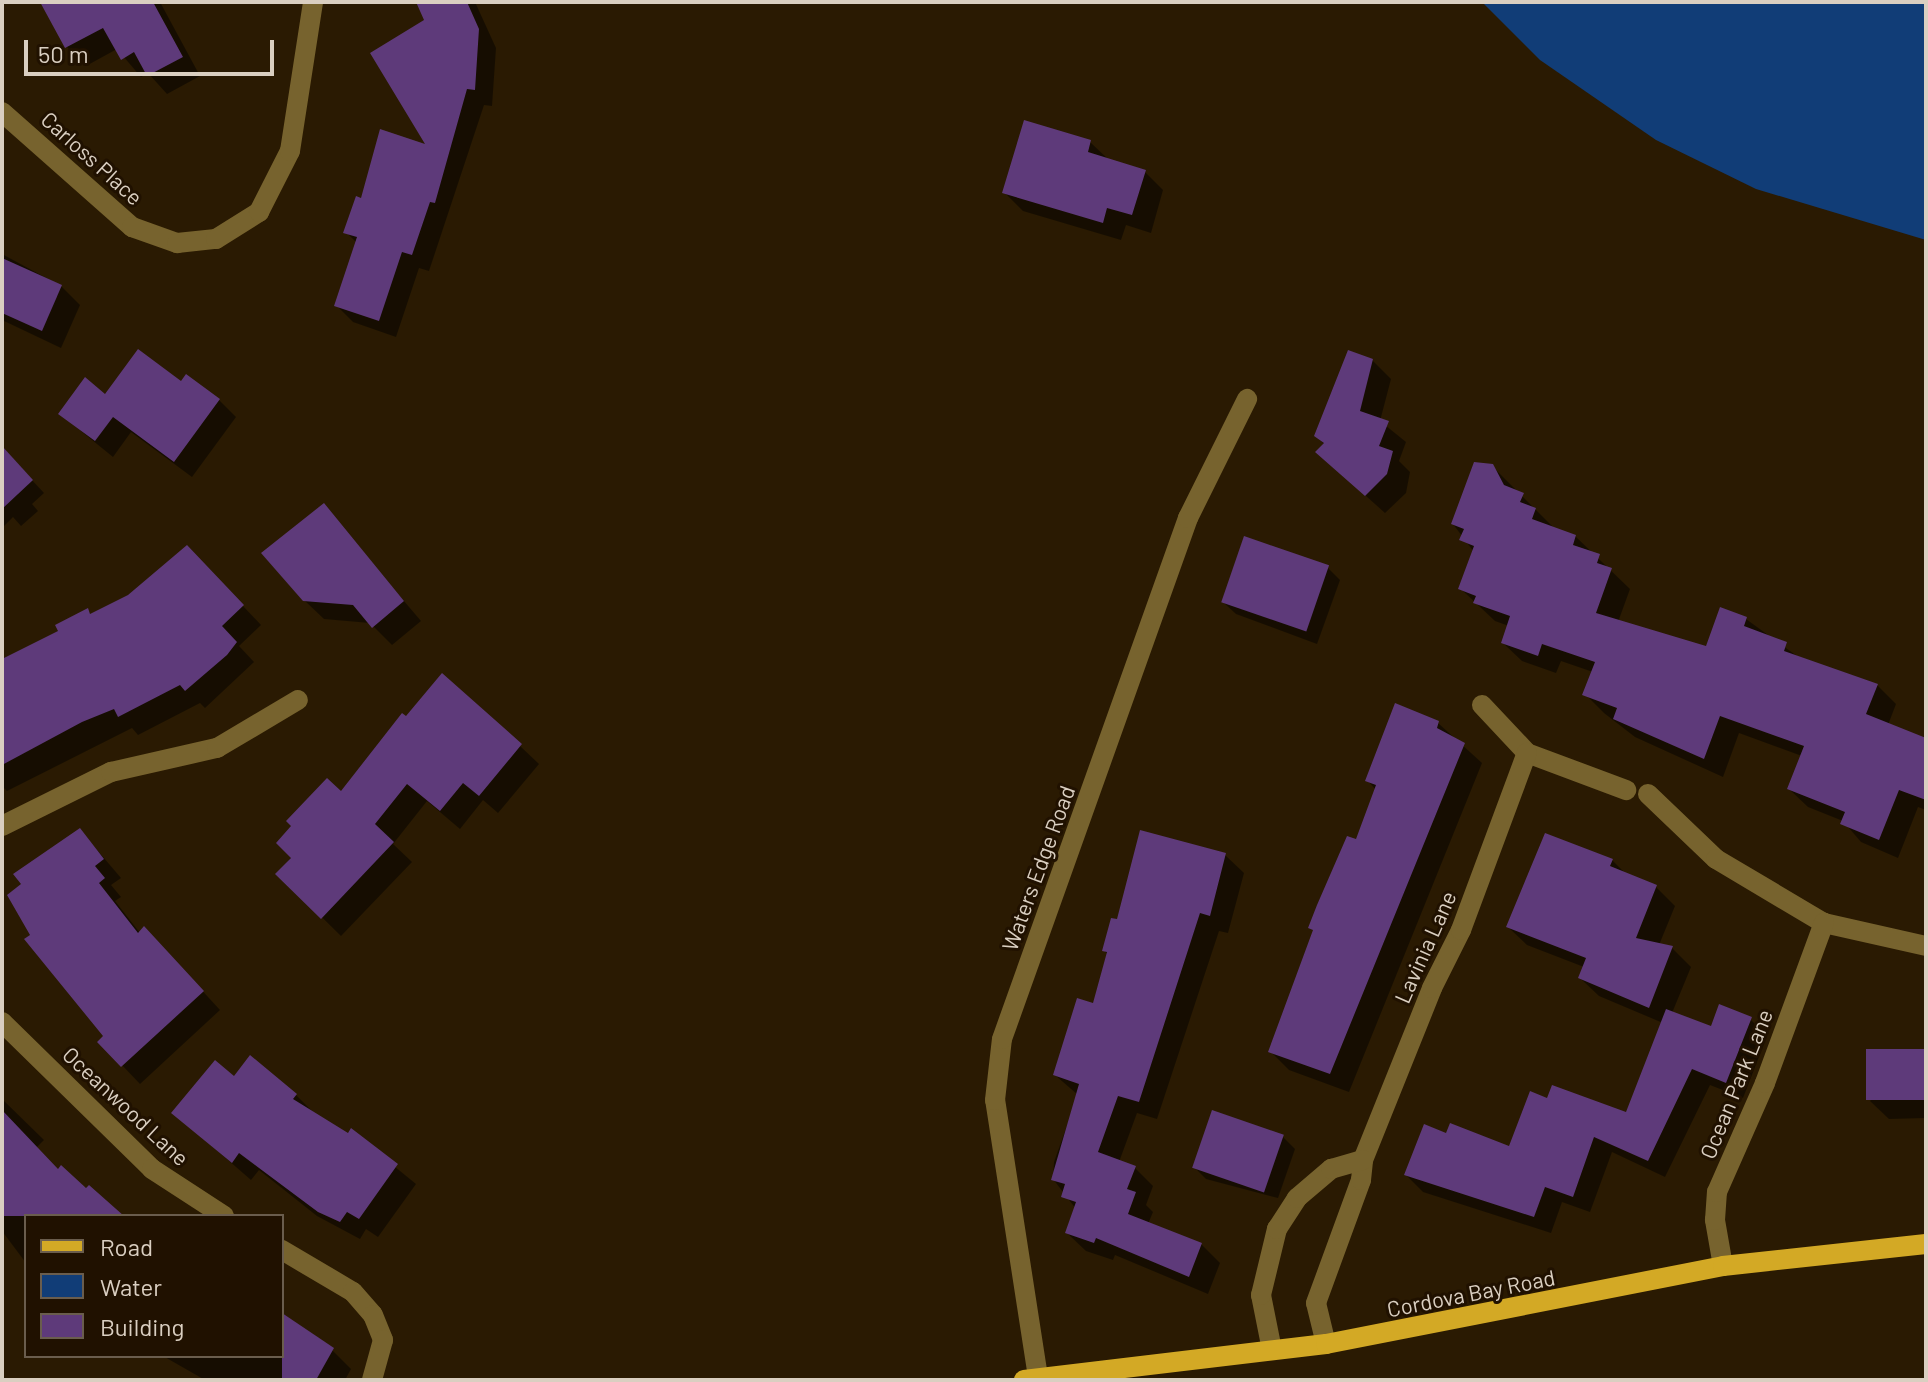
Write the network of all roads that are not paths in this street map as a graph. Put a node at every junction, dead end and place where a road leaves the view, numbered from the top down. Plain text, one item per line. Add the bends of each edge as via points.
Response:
1 (313, 2) edge
2 (2, 112) edge
3 (1247, 399) dead end
4 (298, 700) dead end
5 (1482, 705) dead end
6 (1527, 753) junction
7 (1626, 790) dead end
8 (1648, 794) dead end
9 (2, 826) edge
10 (1824, 923) junction
11 (1926, 946) edge
12 (2, 1022) edge
13 (1363, 1160) junction
14 (221, 1214) edge
15 (1926, 1244) edge
16 (284, 1251) edge
17 (1723, 1266) junction
18 (1326, 1344) junction
19 (1272, 1350) junction
20 (1031, 1378) edge
21 (372, 1380) edge

1 - 2 street, Carloss Place via 290,151 259,212 216,239 177,243 132,227
3 - 20 street, Waters Edge Road via 1188,518 1002,1039 995,1100
4 - 9 street via 217,748 111,772
5 - 6 street
6 - 7 street
6 - 13 street, Lavinia Lane via 1461,930
8 - 10 street via 1716,859
10 - 11 street
10 - 17 street, Ocean Park Lane via 1765,1083 1717,1192 1715,1220
12 - 14 street, Oceanwood Lane via 152,1169
13 - 18 street, Lavinia Lane via 1361,1180 1316,1303
13 - 19 street via 1331,1169 1297,1198 1277,1229 1261,1295
15 - 17 main road, Cordova Bay Road
16 - 21 street via 353,1292 373,1315 383,1340
17 - 18 main road, Cordova Bay Road
18 - 19 main road, Cordova Bay Road
19 - 20 main road, Cordova Bay Road

